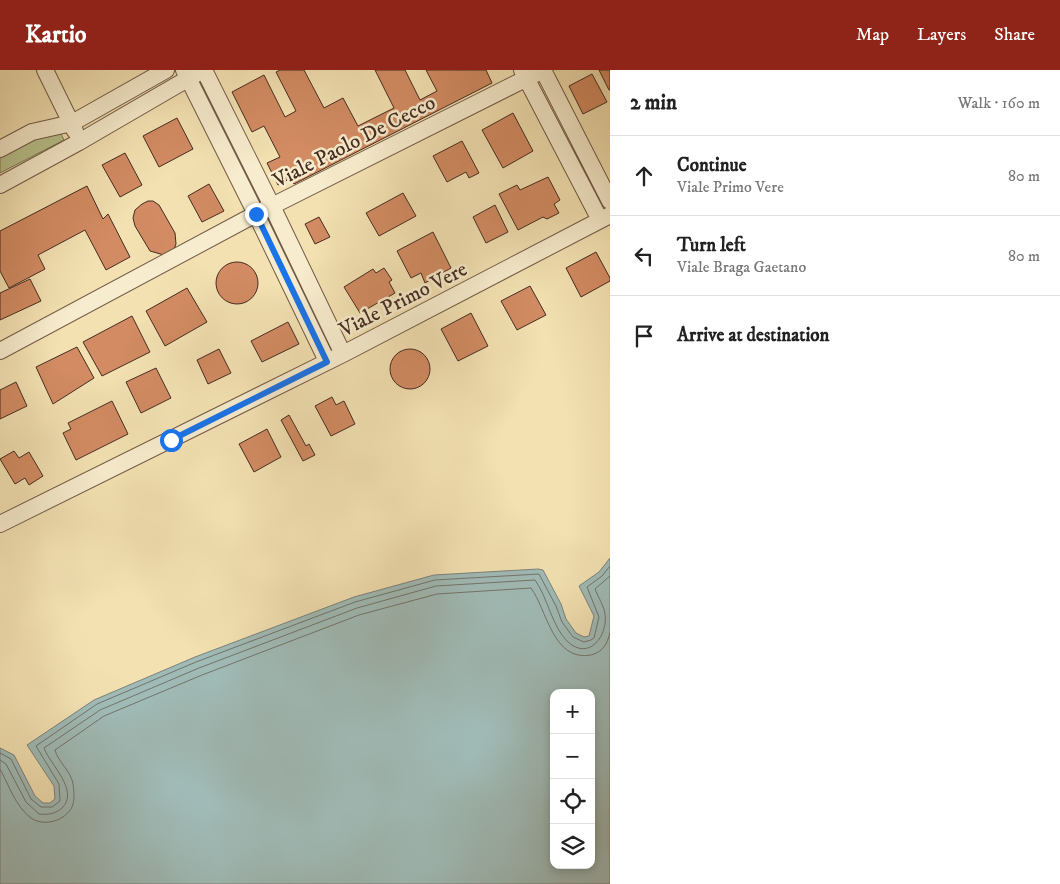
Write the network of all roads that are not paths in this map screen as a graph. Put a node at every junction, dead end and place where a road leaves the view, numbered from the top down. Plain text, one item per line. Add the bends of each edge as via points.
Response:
1 (45, 70) edge
2 (166, 70) edge
3 (204, 70) edge
4 (543, 70) edge
5 (186, 74) edge
6 (524, 74) edge
7 (72, 123) junction
8 (80, 142) junction
9 (0, 149) edge
10 (0, 185) edge
11 (610, 202) edge
12 (272, 206) junction
13 (256, 214) junction
14 (605, 218) edge
15 (0, 351) edge
16 (343, 354) junction
17 (327, 362) junction
18 (0, 524) edge

1 - 7 street
2 - 7 street
3 - 5 street
3 - 12 street
4 - 6 street, Viale Paolo De Cecco
4 - 11 street
5 - 8 street
5 - 13 street
6 - 12 street, Viale Paolo De Cecco
6 - 14 street
7 - 8 street
7 - 9 street via 32,132
8 - 10 street
12 - 13 street, Viale Paolo De Cecco
12 - 16 street
13 - 15 street, Viale Paolo De Cecco
13 - 17 street
14 - 16 street, Viale Primo Vere
16 - 17 street, Viale Primo Vere
17 - 18 street, Viale Primo Vere

